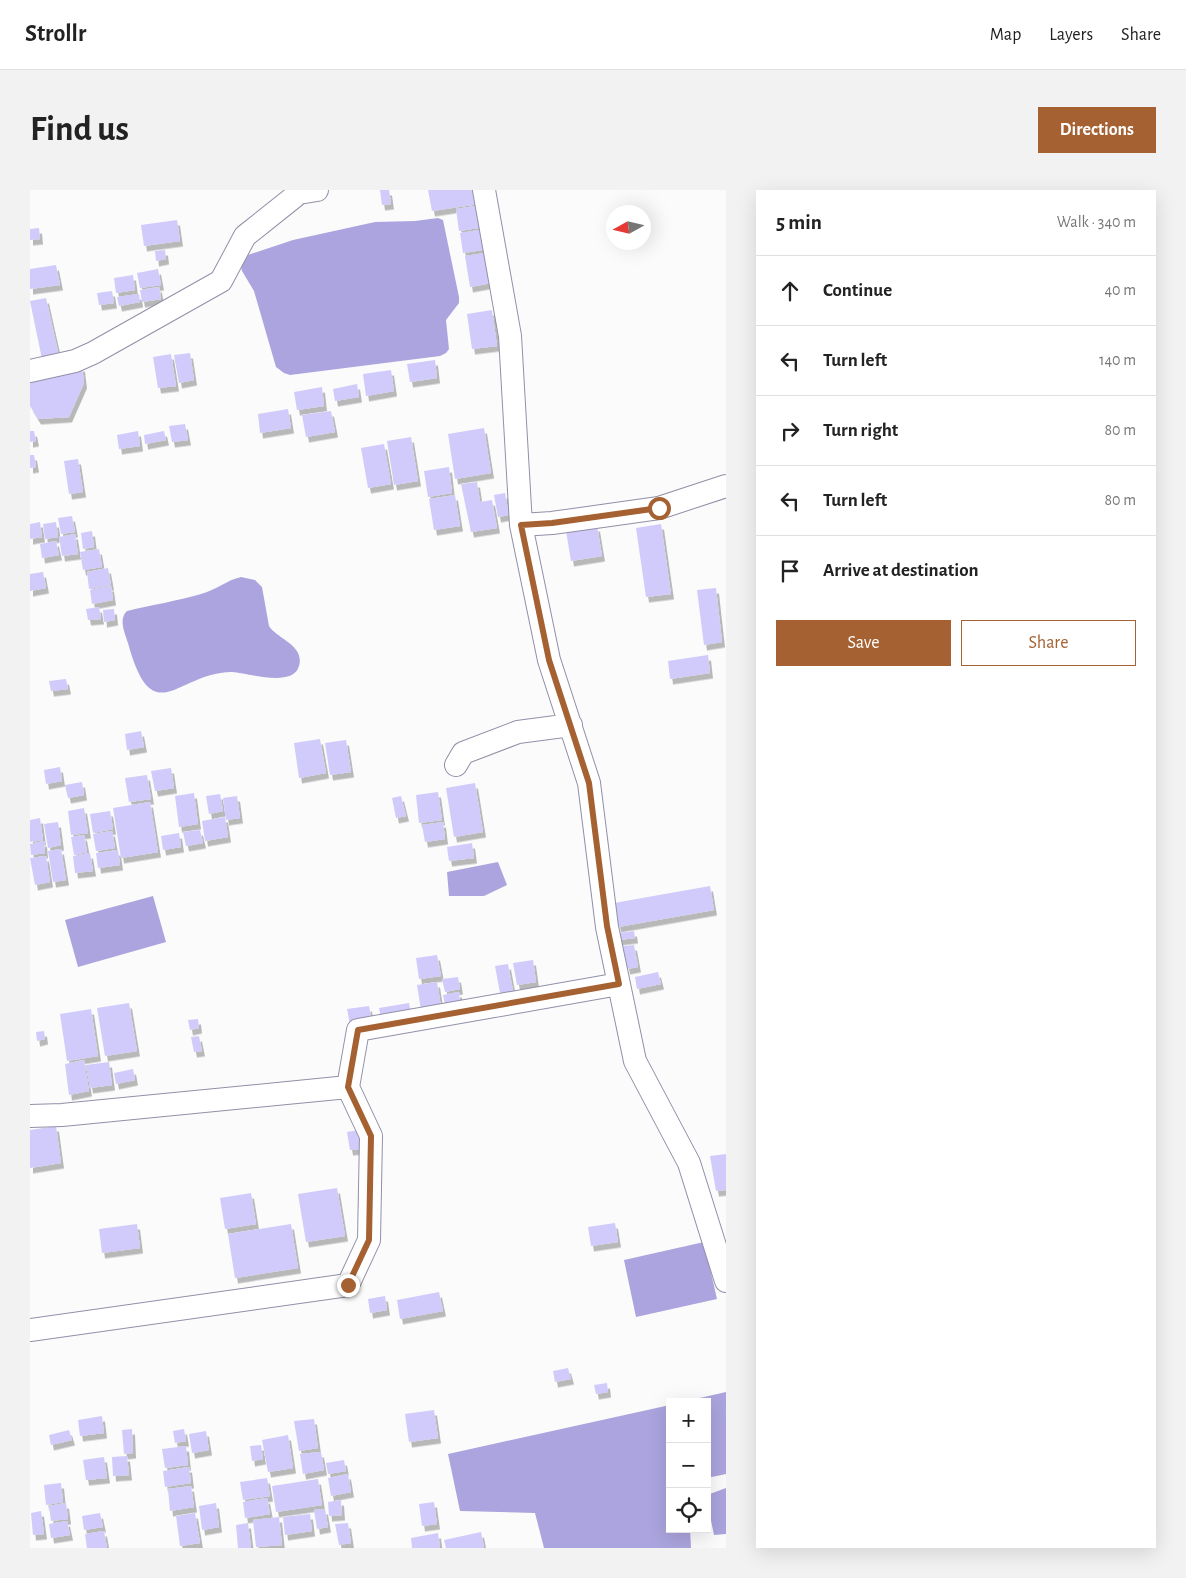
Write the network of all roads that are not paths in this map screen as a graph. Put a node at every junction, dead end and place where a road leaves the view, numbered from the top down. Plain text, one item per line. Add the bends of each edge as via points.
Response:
1 (317, 190) edge
2 (484, 190) edge
3 (30, 371) edge
4 (726, 486) edge
5 (521, 525) junction
6 (571, 725) junction
7 (456, 765) dead end
8 (619, 984) junction
9 (348, 1087) junction
10 (30, 1116) edge
11 (726, 1281) edge
12 (30, 1330) edge

1 - 3 street via 299,193 245,236 221,282 93,354
2 - 5 street via 510,336
4 - 5 street via 659,508
5 - 6 street via 549,660
6 - 7 street via 518,732 463,753
6 - 8 street via 589,783 607,926
8 - 9 street via 358,1030
8 - 11 street via 635,1060 689,1163
9 - 10 street
9 - 12 street via 371,1136 369,1240 348,1285

